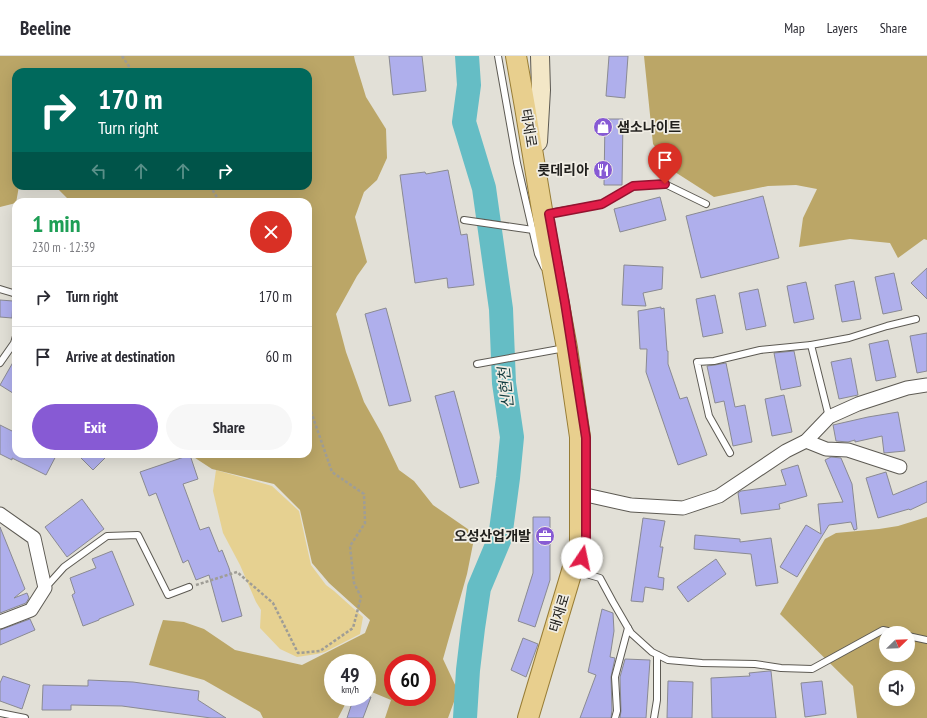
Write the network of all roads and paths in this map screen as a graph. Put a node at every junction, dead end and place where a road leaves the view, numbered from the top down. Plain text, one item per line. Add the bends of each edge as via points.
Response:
1 (122, 56) edge
2 (498, 56) edge
3 (516, 56) edge
4 (523, 56) edge
5 (540, 56) edge
6 (130, 68) edge
7 (538, 142) junction
8 (706, 204) dead end
9 (549, 214) junction
10 (464, 220) dead end
11 (532, 230) junction
12 (0, 289) edge
13 (12, 293) edge
14 (557, 298) junction
15 (916, 319) dead end
16 (811, 345) junction
17 (12, 346) edge
18 (567, 348) junction
19 (0, 363) edge
20 (477, 364) dead end
21 (927, 385) edge
22 (312, 414) edge
23 (829, 417) junction
24 (806, 441) junction
25 (730, 453) dead end
26 (900, 467) dead end
27 (586, 495) junction
28 (0, 514) edge
29 (579, 572) junction
30 (189, 587) joint
31 (44, 588) junction
32 (0, 622) edge
33 (628, 628) junction
34 (879, 632) edge
35 (915, 637) edge
36 (927, 640) edge
37 (657, 655) junction
38 (0, 713) edge
39 (25, 718) edge
40 (528, 718) edge
41 (538, 718) edge
42 (614, 718) edge
43 (654, 718) edge

1 - 6 path
2 - 11 lane
3 - 14 main road, 태재로
4 - 7 main road, 태재로
5 - 7 main road
7 - 9 main road, 태재로
8 - 9 lane via 665,184 633,186 602,204
9 - 27 main road, 태재로 via 586,438
10 - 11 lane
11 - 14 lane via 538,254
12 - 13 lane
14 - 18 main road, 태재로
15 - 16 lane via 849,338
16 - 23 lane
16 - 25 lane via 760,350 714,361 697,362 709,416
17 - 19 lane
18 - 20 lane
18 - 40 main road, 태재로 via 580,437 580,544
21 - 23 street via 907,388 858,404
22 - 30 path via 332,472 364,494 365,523 350,546 354,583 360,597 353,628 320,651 298,654 272,603 236,572
23 - 24 street
24 - 26 street via 826,449 848,450
24 - 27 street via 786,451 719,496 683,508 631,505
27 - 29 main road, 태재로 via 586,545
28 - 31 street via 34,538
29 - 33 lane via 600,578
29 - 41 main road, 태재로
30 - 31 lane via 168,595 138,535 107,536 64,567
31 - 32 street via 31,610
33 - 37 lane
33 - 42 lane via 615,677 617,711
34 - 37 lane via 812,669 668,660
35 - 36 lane
37 - 43 lane via 657,700
38 - 39 lane

